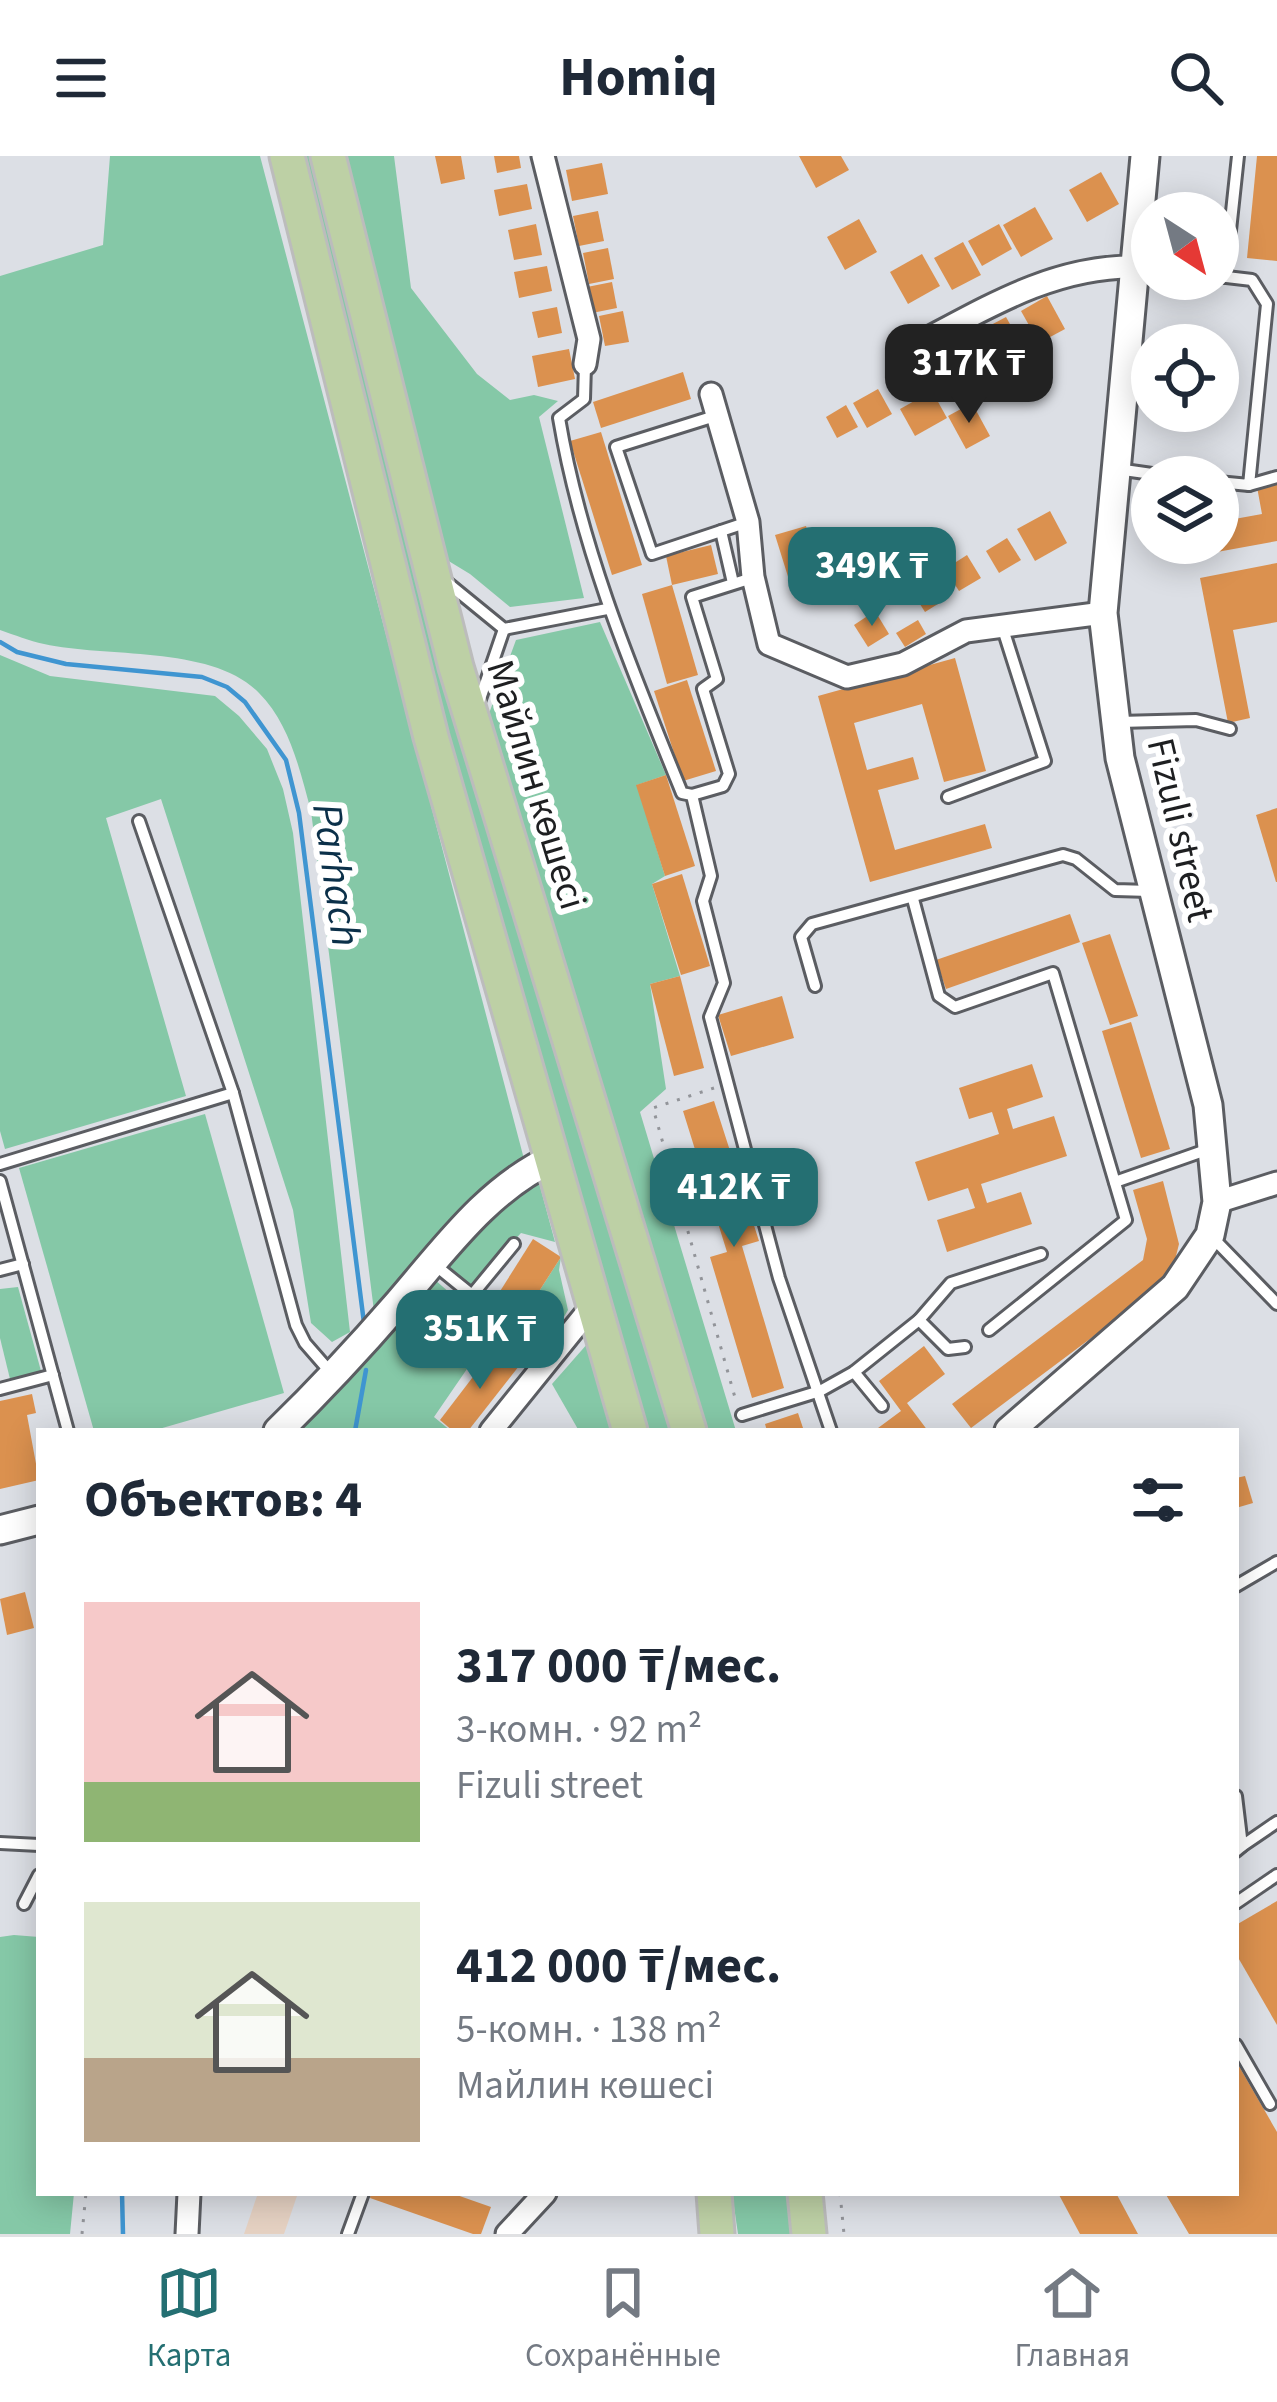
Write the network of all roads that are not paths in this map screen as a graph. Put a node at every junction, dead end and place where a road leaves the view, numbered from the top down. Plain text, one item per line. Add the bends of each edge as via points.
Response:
1 (287, 156) edge
2 (328, 156) edge
3 (543, 156) edge
4 (1145, 156) edge
5 (1238, 156) edge
6 (1144, 192) edge
7 (1233, 192) edge
8 (1131, 268) edge
9 (1239, 279) edge
10 (1138, 300) edge
11 (925, 340) dead end
12 (585, 364) joint
13 (713, 405) joint
14 (1114, 468) junction
15 (1131, 471) edge
16 (1277, 478) edge
17 (1239, 484) edge
18 (1249, 485) junction
19 (748, 522) junction
20 (721, 531) junction
21 (429, 567) junction
22 (743, 580) junction
23 (607, 609) junction
24 (1103, 613) junction
25 (1002, 626) junction
26 (504, 629) junction
27 (1116, 722) junction
28 (472, 723) junction
29 (1230, 729) dead end
30 (692, 796) junction
31 (948, 797) dead end
32 (139, 820) dead end
33 (1153, 891) junction
34 (913, 899) junction
35 (815, 986) dead end
36 (233, 1094) junction
37 (1212, 1148) junction
38 (554, 1158) junction
39 (0, 1164) edge
40 (0, 1181) edge
41 (1115, 1182) junction
42 (1277, 1183) edge
43 (1217, 1202) junction
44 (1210, 1235) junction
45 (514, 1244) dead end
46 (1041, 1254) dead end
47 (433, 1263) junction
48 (23, 1264) junction
49 (0, 1270) edge
50 (1277, 1304) edge
51 (593, 1305) junction
52 (919, 1320) junction
53 (989, 1330) dead end
54 (965, 1347) dead end
55 (854, 1372) junction
56 (53, 1375) junction
57 (334, 1376) junction
58 (0, 1389) edge
59 (820, 1391) junction
60 (882, 1406) dead end
61 (742, 1415) road end
62 (67, 1428) edge
63 (281, 1428) edge
64 (493, 1428) edge
65 (629, 1428) edge
66 (688, 1428) edge
67 (830, 1428) edge
68 (1012, 1428) edge
69 (36, 1521) edge
70 (0, 1530) edge
71 (1277, 1562) edge
72 (1239, 1584) edge
73 (1277, 1822) edge
74 (0, 1843) edge
75 (36, 1845) edge
76 (1239, 1849) edge
77 (1277, 1876) edge
78 (36, 1881) edge
79 (1239, 1901) edge
80 (24, 1904) dead end
81 (1239, 2050) edge
82 (1270, 2104) dead end
83 (189, 2196) edge
84 (362, 2196) edge
85 (541, 2196) edge
86 (714, 2196) edge
87 (805, 2196) edge
88 (187, 2234) edge
89 (348, 2234) edge
90 (507, 2234) edge
91 (717, 2234) edge
92 (809, 2234) edge

1 - 38 main road via 431,736
2 - 21 main road, Майлин көшесі
3 - 12 street via 589,339
4 - 6 street, Fizuli street
5 - 7 lane
8 - 11 street via 1098,267 1022,289
9 - 18 lane via 1252,280 1267,304
10 - 14 street, Fizuli street
12 - 23 lane via 584,399 559,418
13 - 19 street
13 - 20 lane via 616,447 652,554
14 - 15 lane
14 - 24 street, Fizuli street
16 - 18 lane
17 - 18 lane
19 - 20 lane
19 - 22 street
20 - 22 lane
21 - 26 lane
21 - 28 main road, Майлин көшесі
22 - 25 street via 769,644 847,677 903,664 966,631
22 - 30 lane via 692,597 717,679 703,689 729,778
23 - 26 lane
23 - 30 lane via 682,793
24 - 25 street
24 - 27 street, Fizuli street
25 - 31 lane via 1045,761
26 - 28 lane
27 - 29 lane via 1196,720
27 - 33 street, Fizuli street
28 - 66 main road, Майлин көшесі
30 - 59 lane via 711,876 703,901 724,983 710,1017 779,1278
32 - 36 lane
33 - 34 lane via 1115,890 1063,855
33 - 37 street, Fizuli street
34 - 35 lane via 805,928
34 - 41 lane via 946,1004 1053,973
36 - 39 lane
36 - 57 lane via 296,1325
37 - 41 lane
37 - 43 street, Fizuli street
38 - 47 street via 506,1187
38 - 51 main road
40 - 48 lane
41 - 53 lane via 1126,1220
42 - 43 street
43 - 44 street, Fizuli street
44 - 50 lane
44 - 68 street, Fizuli street via 1175,1287
45 - 47 lane via 472,1295
46 - 52 lane via 951,1283
47 - 57 street
48 - 49 lane
48 - 56 lane
51 - 64 street
51 - 65 main road
52 - 54 lane via 948,1349
52 - 55 lane
55 - 59 lane
55 - 60 lane
56 - 58 lane
56 - 62 lane
57 - 63 street
59 - 61 lane
59 - 67 lane
69 - 70 street
71 - 72 lane
73 - 76 lane
74 - 75 lane
77 - 79 lane
78 - 80 lane
81 - 82 lane
83 - 88 street
84 - 89 lane
85 - 90 street
86 - 91 main road
87 - 92 main road

